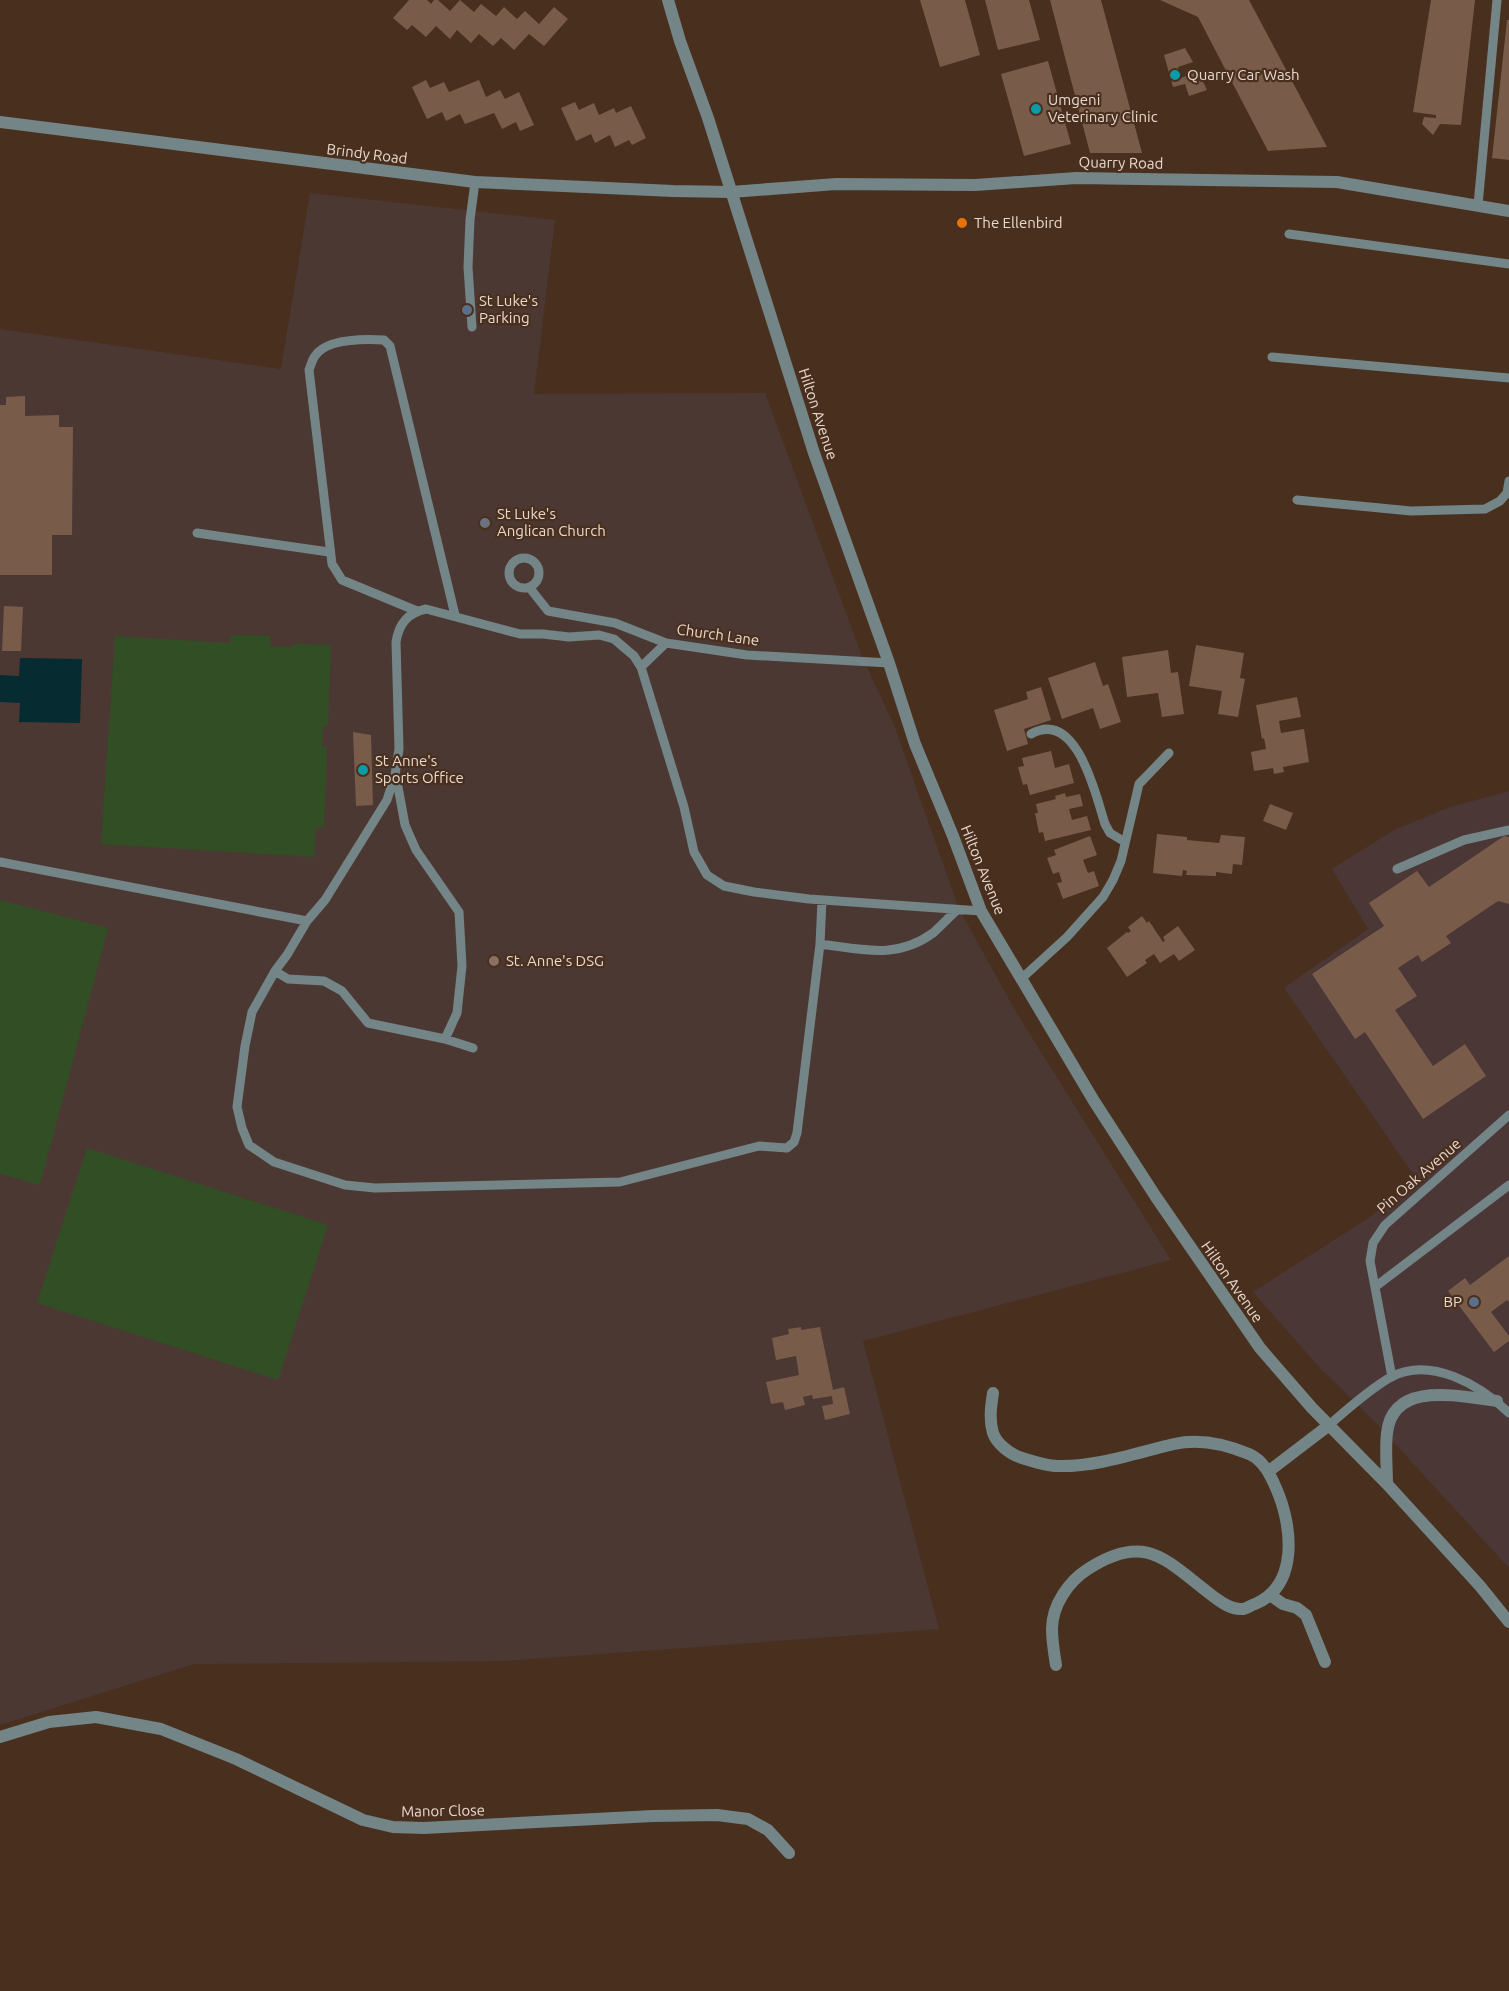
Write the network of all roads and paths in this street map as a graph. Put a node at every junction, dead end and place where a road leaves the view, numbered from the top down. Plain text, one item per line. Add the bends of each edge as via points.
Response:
1 (668, 0) edge
2 (1497, 0) edge
3 (0, 122) edge
4 (475, 182) junction
5 (731, 192) junction
6 (1478, 205) junction
7 (1509, 211) edge
8 (1289, 234) dead end
9 (1509, 264) edge
10 (472, 327) dead end
11 (1272, 357) dead end
12 (1509, 378) edge
13 (1509, 481) edge
14 (1297, 500) dead end
15 (197, 533) dead end
16 (329, 552) junction
17 (529, 587) dead end
18 (417, 611) junction
19 (455, 615) junction
20 (666, 642) junction
21 (889, 663) junction
22 (640, 667) junction
23 (1031, 734) dead end
24 (1169, 753) dead end
25 (395, 775) junction
26 (1509, 830) edge
27 (1125, 842) junction
28 (0, 862) edge
29 (1397, 869) dead end
30 (822, 900) junction
31 (957, 910) junction
32 (981, 912) junction
33 (307, 921) junction
34 (820, 944) junction
35 (274, 971) junction
36 (1021, 979) junction
37 (445, 1039) junction
38 (473, 1048) dead end
39 (1509, 1115) edge
40 (1509, 1185) edge
41 (1375, 1287) junction
42 (1392, 1377) junction
43 (993, 1393) dead end
44 (1497, 1401) junction
45 (1509, 1413) edge
46 (1328, 1426) junction
47 (1269, 1471) junction
48 (1387, 1484) junction
49 (1270, 1595) junction
50 (1509, 1622) edge
51 (1325, 1662) dead end
52 (1056, 1665) dead end
53 (0, 1737) edge
54 (789, 1853) dead end

1 - 5 street, Hilton Avenue
2 - 6 lane
3 - 4 street, Brindy Road
4 - 5 street, Brindy Road
4 - 10 lane via 468,267
5 - 6 street, Quarry Road via 836,184 975,185 1076,178 1166,179 1337,182
5 - 21 street, Hilton Avenue via 814,453
6 - 7 street, Quarry Road
8 - 9 lane
11 - 12 lane
13 - 14 lane via 1507,493 1485,509 1411,511
15 - 16 lane
16 - 18 lane via 342,580
16 - 19 lane via 309,370 316,354 327,346 357,338 384,340 393,355
17 - 20 lane, Church Lane via 548,611 615,623
18 - 19 lane
18 - 25 lane via 402,623 398,632 399,749
19 - 22 lane via 520,634 599,635 614,639 634,656
20 - 21 lane, Church Lane via 747,655
20 - 22 lane
21 - 32 street, Hilton Avenue via 915,744
22 - 30 lane via 684,807 694,852 707,875 724,886
23 - 27 lane via 1052,729 1074,746 1086,766 1105,824 1110,833
24 - 27 lane via 1139,784
25 - 33 lane via 387,800 365,837
25 - 37 lane via 405,825 416,850 459,912 462,966 457,1013
26 - 29 lane via 1464,840
27 - 36 lane via 1121,861 1103,897
28 - 33 lane
30 - 31 lane
30 - 34 lane
31 - 32 lane
31 - 34 lane via 923,940 903,948 886,952
32 - 36 street, Hilton Avenue
33 - 35 lane
34 - 35 lane via 794,1142 787,1148 759,1146 620,1182 375,1188 345,1185 274,1162 249,1145 237,1107 252,1012
35 - 37 lane via 288,979 324,981 342,991 368,1023
36 - 46 street, Hilton Avenue via 1155,1197 1260,1348
37 - 38 lane
39 - 41 lane, Pin Oak Avenue via 1385,1225 1373,1243 1370,1261
40 - 41 lane
41 - 42 lane, Pin Oak Avenue
42 - 44 lane via 1418,1369 1446,1375 1472,1384
42 - 46 lane
43 - 47 street via 990,1419 994,1435 1012,1454 1029,1461 1057,1466 1107,1461 1177,1443 1207,1442 1252,1456
44 - 45 lane
44 - 48 street via 1424,1395 1407,1401 1393,1412 1387,1431
46 - 47 street
46 - 48 street, Hilton Avenue
47 - 49 street via 1288,1527 1284,1574
48 - 50 street, Hilton Avenue
49 - 51 street via 1306,1615
49 - 52 street via 1242,1609 1224,1605 1184,1572 1150,1552 1131,1550 1104,1558 1076,1576 1059,1601 1052,1627
53 - 54 street, Manor Close via 49,1722 96,1717 161,1729 236,1759 363,1820 393,1827 717,1815 748,1820 768,1830

